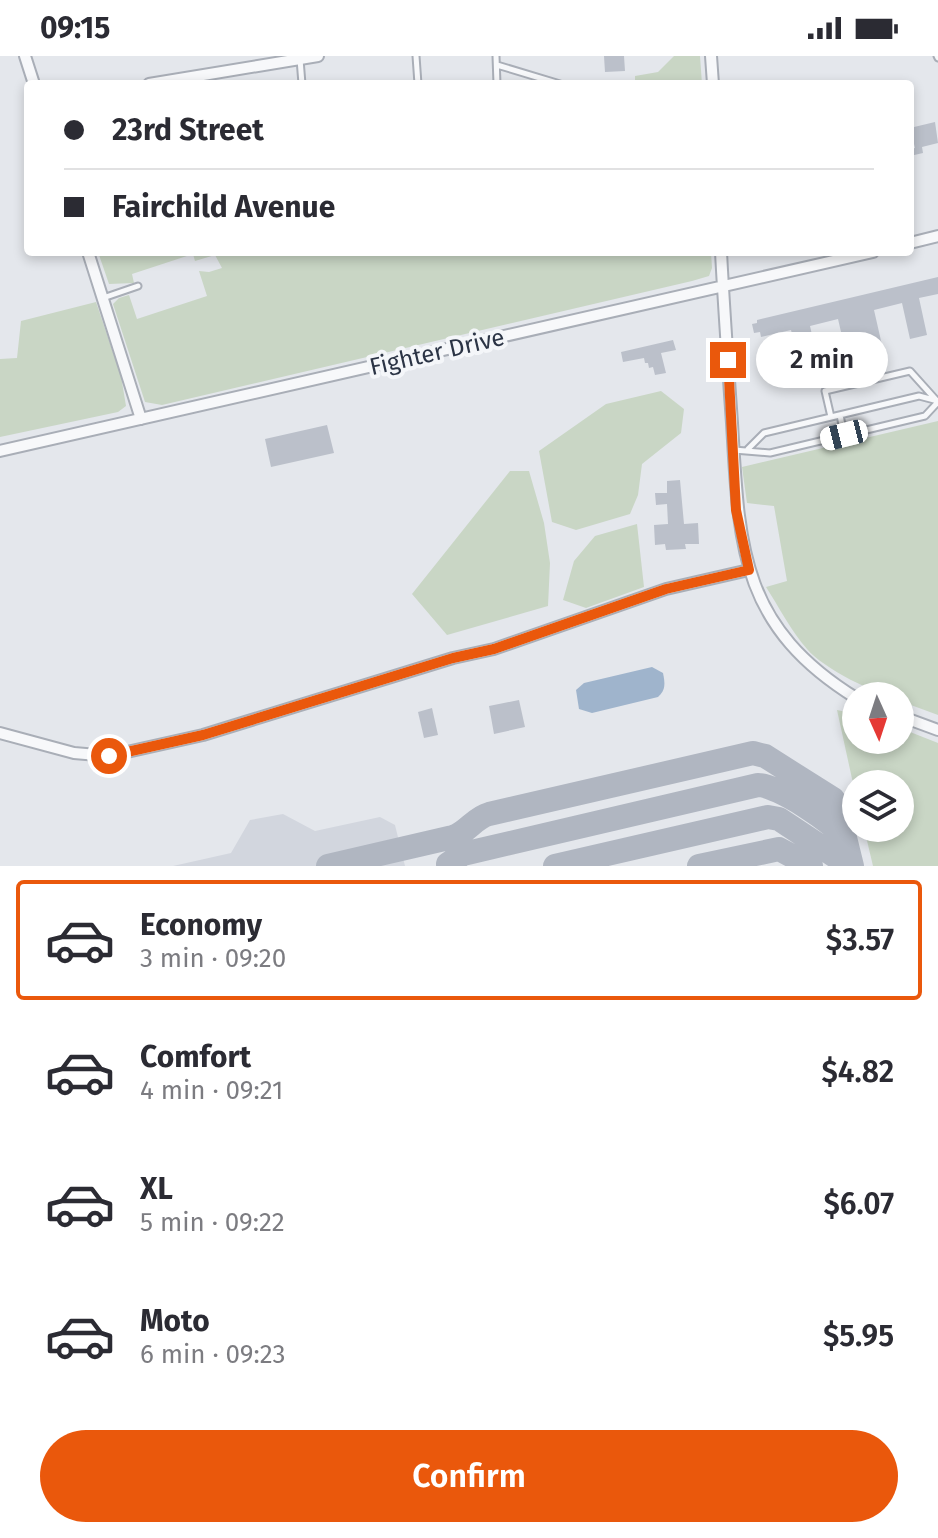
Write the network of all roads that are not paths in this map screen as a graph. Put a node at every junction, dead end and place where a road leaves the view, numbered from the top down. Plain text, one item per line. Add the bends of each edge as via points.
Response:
1 (25, 56) edge
2 (318, 56) edge
3 (416, 56) edge
4 (496, 56) edge
5 (711, 56) edge
6 (300, 59) junction
7 (497, 65) junction
8 (33, 80) edge
9 (173, 80) edge
10 (302, 80) edge
11 (418, 80) edge
12 (497, 80) edge
13 (547, 80) edge
14 (713, 80) edge
15 (938, 236) edge
16 (914, 242) edge
17 (89, 256) edge
18 (721, 256) edge
19 (856, 256) edge
20 (138, 286) dead end
21 (723, 288) junction
22 (103, 298) junction
23 (938, 402) edge
24 (840, 415) junction
25 (831, 417) junction
26 (141, 419) junction
27 (844, 435) junction
28 (747, 449) junction
29 (733, 450) junction
30 (0, 451) edge
31 (749, 570) junction
32 (842, 689) edge
33 (914, 721) edge
34 (938, 730) edge
35 (0, 733) edge

1 - 8 street
2 - 6 street
3 - 11 lane
4 - 7 lane
5 - 14 street
6 - 9 street
6 - 10 lane
7 - 12 lane
7 - 13 lane
15 - 16 street
17 - 22 street
18 - 21 street
19 - 21 street, Fighter Drive
20 - 22 lane
21 - 26 street, Fighter Drive
21 - 29 street
22 - 26 street
23 - 27 lane via 925,416
24 - 25 lane
24 - 25 lane via 919,396 938,401 910,371 825,391
24 - 27 lane
25 - 28 lane via 764,433
26 - 30 street, Fighter Drive
27 - 28 lane via 770,453
28 - 29 lane
29 - 31 street via 739,530
31 - 32 street via 792,647
31 - 35 street via 666,589 494,649 203,735 109,756 74,753
33 - 34 street

